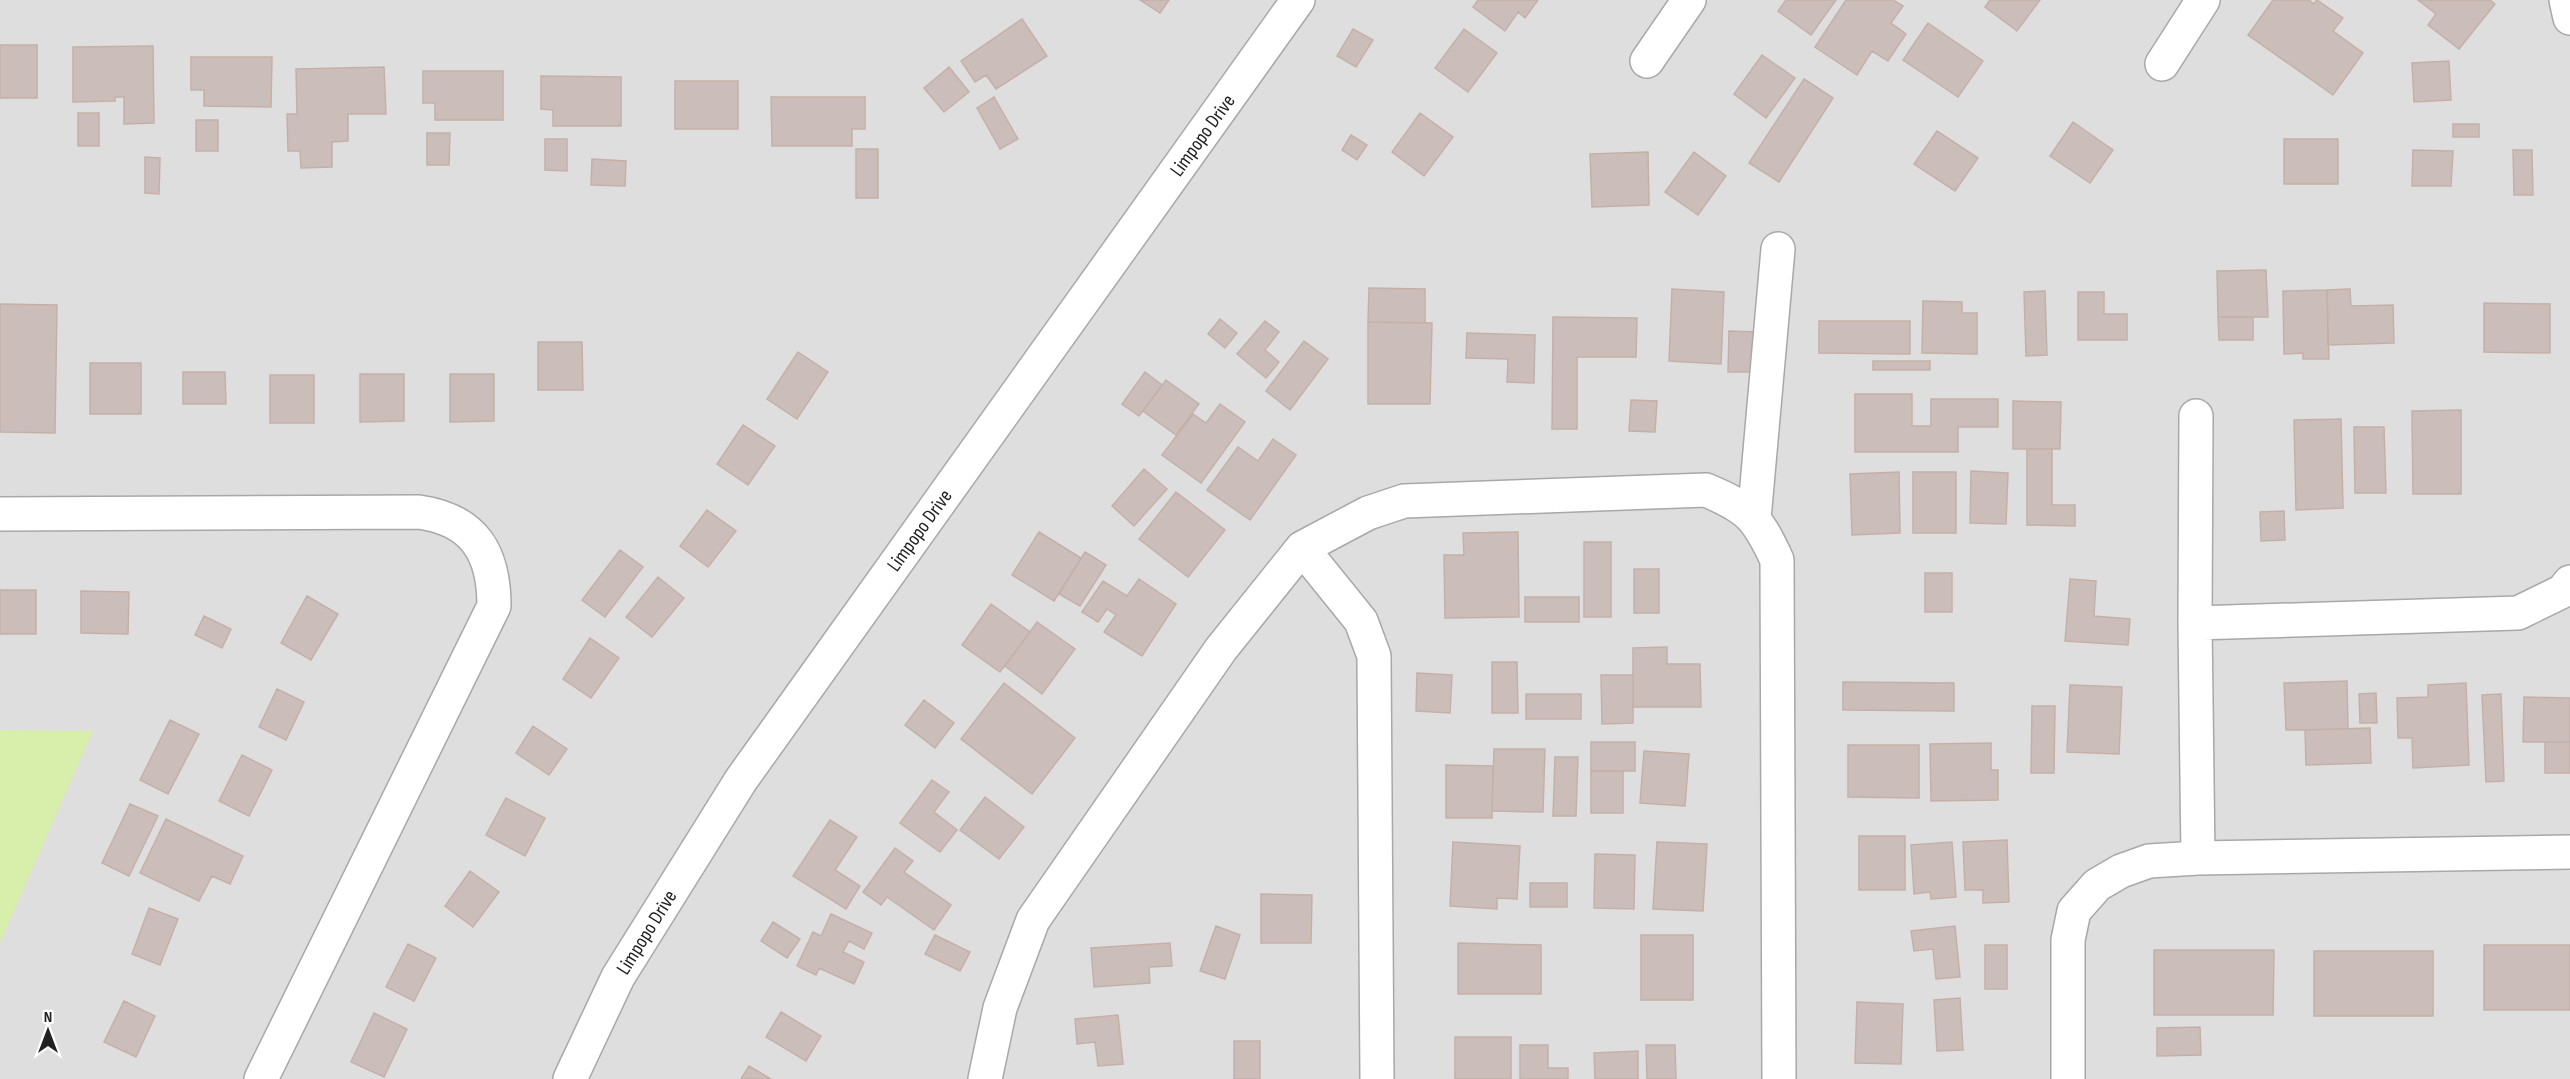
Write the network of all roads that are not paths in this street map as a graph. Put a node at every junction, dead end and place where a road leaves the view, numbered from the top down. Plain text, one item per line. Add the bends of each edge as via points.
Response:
1 (1298, 0) edge
2 (1689, 0) edge
3 (2203, 0) edge
4 (2566, 0) edge
5 (2570, 18) edge
6 (1647, 61) dead end
7 (2162, 64) dead end
8 (1778, 249) dead end
9 (2196, 417) dead end
10 (0, 514) edge
11 (1754, 519) junction
12 (1302, 548) junction
13 (2570, 582) edge
14 (2195, 623) junction
15 (2570, 852) edge
16 (2198, 858) junction
17 (261, 1079) edge
18 (570, 1079) edge
19 (985, 1079) edge
20 (1377, 1079) edge
21 (1779, 1079) edge
22 (2068, 1079) edge

1 - 18 street, Limpopo Drive via 741,780 618,977
2 - 6 street
3 - 7 street
4 - 5 street
8 - 11 street
9 - 14 street
10 - 17 street via 419,512 436,514 466,529 487,556 495,588 494,606
11 - 12 street via 1736,502 1706,490 1404,501 1368,513
11 - 21 street via 1777,560
12 - 19 street via 1221,649 1033,920 1000,1008
12 - 20 street via 1361,621 1374,656
13 - 14 street via 2562,591 2518,613
14 - 16 street
15 - 16 street
16 - 22 street via 2149,861 2121,872 2097,885 2074,912 2068,940

